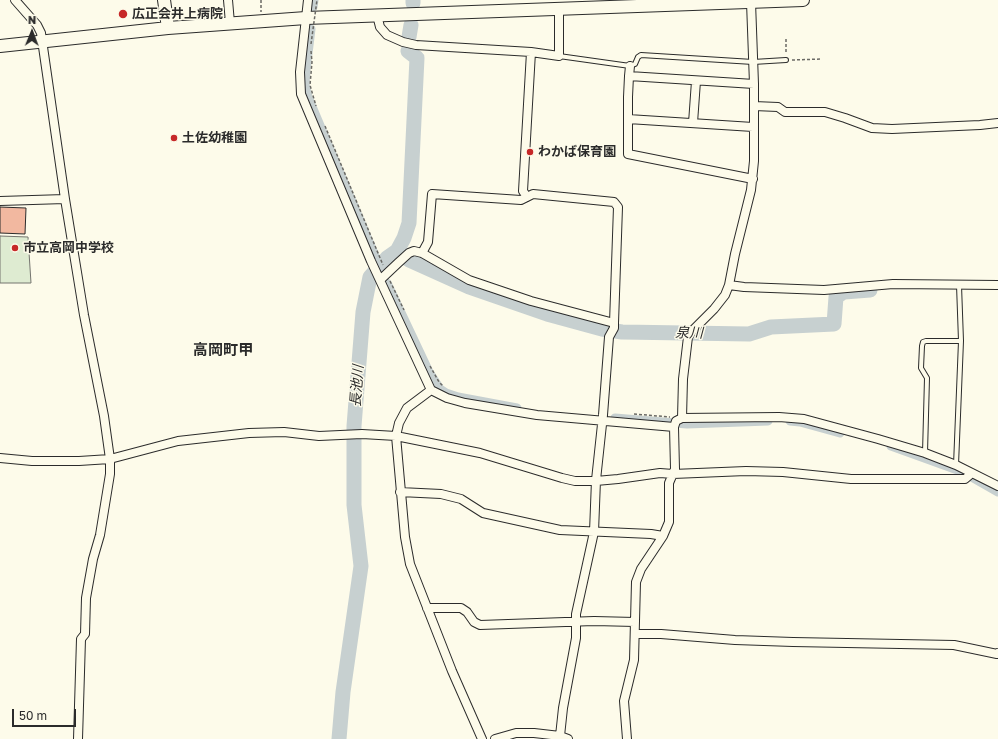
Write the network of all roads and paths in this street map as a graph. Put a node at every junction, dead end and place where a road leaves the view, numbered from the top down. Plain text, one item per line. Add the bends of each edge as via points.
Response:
1 (15, 0) edge
2 (164, 0) edge
3 (228, 0) edge
4 (308, 0) edge
5 (316, 0) edge
6 (803, 0) edge
7 (747, 2) edge
8 (559, 7) junction
9 (377, 15) junction
10 (306, 18) junction
11 (230, 23) junction
12 (168, 28) junction
13 (786, 39) dead end
14 (42, 42) junction
15 (311, 44) dead end
16 (0, 46) edge
17 (311, 52) dead end
18 (531, 52) junction
19 (559, 56) junction
20 (821, 59) dead end
21 (786, 60) junction
22 (753, 62) junction
23 (630, 66) junction
24 (629, 76) junction
25 (696, 81) junction
26 (754, 84) junction
27 (754, 106) junction
28 (317, 108) dead end
29 (628, 119) junction
30 (323, 122) dead end
31 (693, 123) junction
32 (998, 123) edge
33 (754, 126) junction
34 (753, 179) junction
35 (527, 197) junction
36 (65, 199) junction
37 (0, 201) edge
38 (422, 253) junction
39 (386, 270) junction
40 (379, 278) junction
41 (729, 285) junction
42 (959, 285) junction
43 (998, 285) edge
44 (406, 315) dead end
45 (613, 328) junction
46 (961, 341) junction
47 (429, 365) dead end
48 (447, 389) dead end
49 (431, 390) junction
50 (635, 414) dead end
51 (603, 418) junction
52 (676, 423) junction
53 (396, 436) junction
54 (925, 453) junction
55 (0, 458) edge
56 (110, 459) junction
57 (956, 465) junction
58 (972, 473) junction
59 (673, 474) junction
60 (596, 481) junction
61 (998, 486) edge
62 (400, 492) junction
63 (594, 532) junction
64 (662, 536) junction
65 (427, 608) junction
66 (576, 622) junction
67 (635, 622) junction
68 (635, 634) junction
69 (998, 653) edge
70 (564, 738) edge
71 (78, 739) edge
72 (482, 739) edge
73 (494, 739) edge
74 (627, 739) edge

1 - 14 street via 37,25
2 - 12 main road
3 - 11 street
4 - 10 street
5 - 15 path, bridge
6 - 7 main road
7 - 8 main road
7 - 22 street
8 - 9 main road
8 - 19 street
9 - 10 main road
9 - 18 street via 380,27 387,35 403,42
10 - 11 main road
10 - 40 street via 300,72 301,94
11 - 12 main road
12 - 14 main road
13 - 21 path
14 - 16 main road
14 - 36 street
17 - 28 path via 310,85
18 - 19 street
18 - 35 street via 522,191
19 - 23 lane
20 - 21 path
21 - 22 lane
22 - 23 lane via 641,55 635,64
22 - 26 street
23 - 24 street
24 - 25 street
24 - 29 street
25 - 26 street
25 - 31 street
26 - 27 street
27 - 32 street via 778,107 785,112 825,112 872,128
27 - 33 street
29 - 31 street
29 - 34 street via 628,154
30 - 39 path
31 - 33 street
33 - 34 street
34 - 41 street
35 - 38 street via 521,200 432,194 428,242
35 - 45 street via 533,194 614,202 618,207
36 - 37 street
36 - 56 street
38 - 39 street via 409,253
38 - 45 street via 469,280
39 - 40 street
39 - 44 path
40 - 49 street
41 - 42 street via 824,290 893,284
41 - 52 street via 714,309 690,334
42 - 43 street
42 - 46 lane
45 - 51 street
46 - 54 lane via 923,342 921,368 927,378
46 - 57 lane
47 - 48 path via 439,382
49 - 51 street via 446,398 465,403 538,415
49 - 53 street via 407,408 398,423
50 - 52 path
51 - 52 street
51 - 60 street
52 - 54 street via 779,416 804,419
52 - 59 street
53 - 56 street via 319,436 284,432 241,434 178,441
53 - 60 street via 480,453 562,478
53 - 62 street
54 - 57 street
55 - 56 street via 32,461
56 - 71 street via 100,535 86,598 85,634 81,639
57 - 58 street
58 - 59 street via 965,479 851,479 746,471
58 - 61 street
59 - 60 street via 660,473
59 - 64 street via 669,483 669,522
60 - 63 street
62 - 63 street via 441,494 461,499 483,513 560,530
62 - 65 street via 410,564
63 - 64 street
63 - 66 street
64 - 67 street via 641,569 636,582
65 - 66 street via 461,608 480,626
65 - 72 street
66 - 67 street
66 - 70 street via 576,638 563,708
67 - 68 street
68 - 69 street via 793,642 954,645
68 - 74 street via 634,660 624,701
70 - 73 street via 516,733

